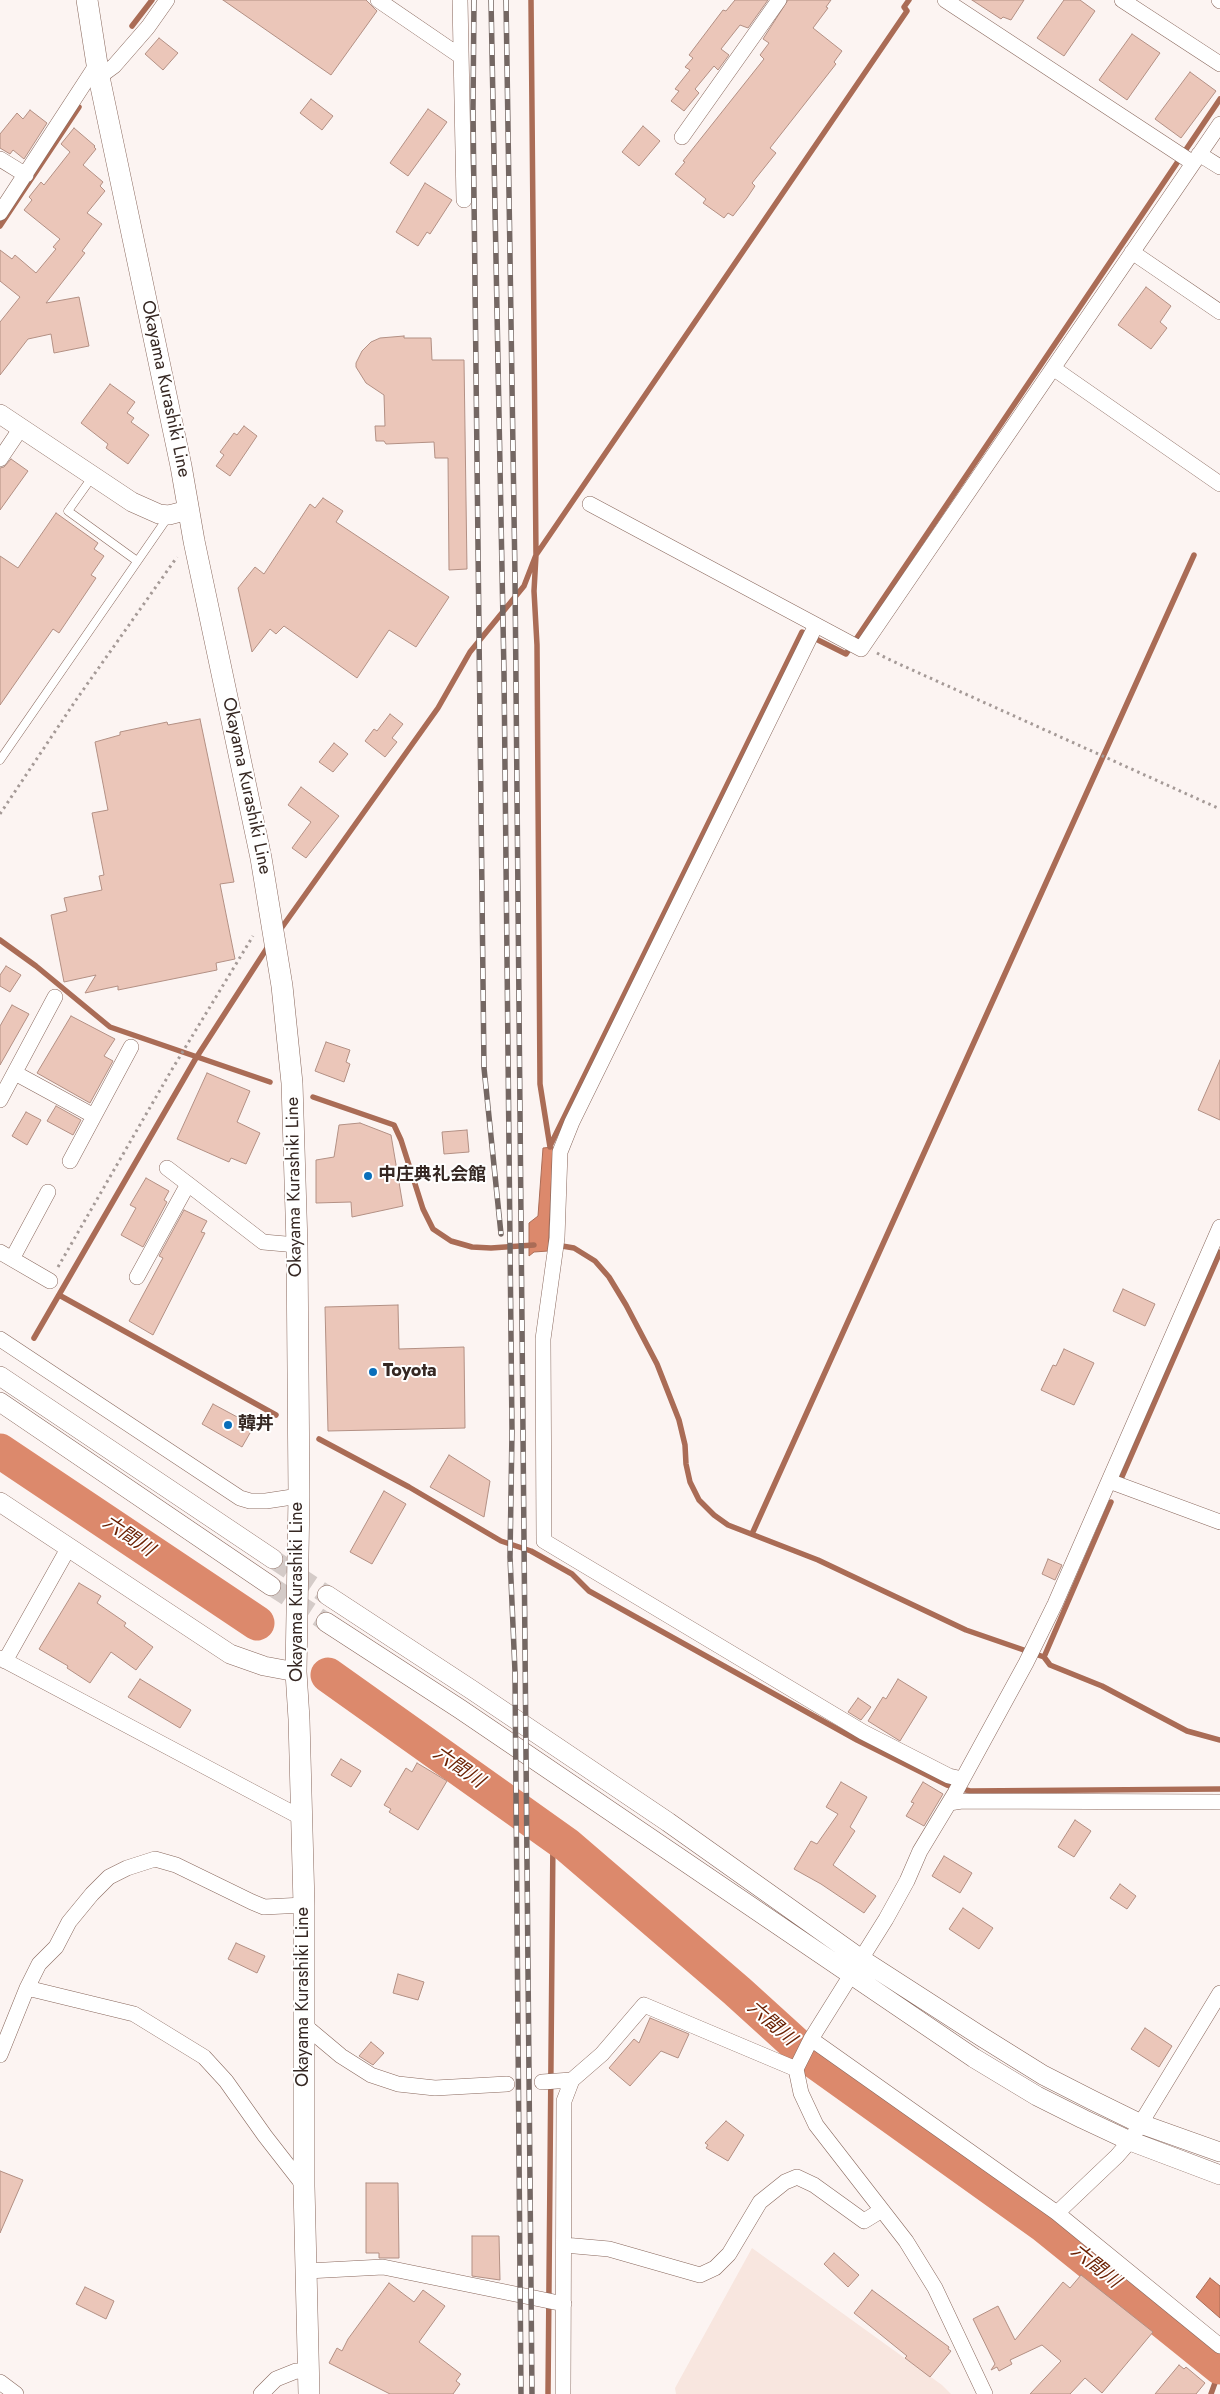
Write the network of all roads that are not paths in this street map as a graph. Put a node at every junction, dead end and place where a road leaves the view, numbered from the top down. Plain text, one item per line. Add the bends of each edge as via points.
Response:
1 (87, 0) edge
2 (167, 0) edge
3 (378, 0) edge
4 (460, 0) edge
5 (779, 0) edge
6 (944, 0) edge
7 (1122, 0) edge
8 (460, 56) junction
9 (1220, 64) edge
10 (98, 71) junction
11 (1220, 124) edge
12 (682, 137) dead end
13 (1189, 157) junction
14 (0, 159) edge
15 (1220, 167) edge
16 (26, 175) junction
17 (464, 200) dead end
18 (0, 213) edge
19 (1132, 252) junction
20 (1220, 312) edge
21 (1053, 368) junction
22 (0, 414) edge
23 (21, 428) junction
24 (0, 458) edge
25 (93, 476) junction
26 (1220, 484) edge
27 (590, 504) dead end
28 (179, 512) junction
29 (137, 561) junction
30 (812, 632) junction
31 (0, 760) edge
32 (55, 997) dead end
33 (131, 1047) dead end
34 (15, 1073) junction
35 (0, 1100) edge
36 (94, 1116) junction
37 (70, 1161) dead end
38 (167, 1168) dead end
39 (188, 1184) junction
40 (48, 1192) dead end
41 (1220, 1227) edge
42 (297, 1245) junction
43 (6, 1255) edge
44 (137, 1278) dead end
45 (50, 1280) road end
46 (0, 1339) edge
47 (0, 1376) edge
48 (0, 1402) edge
49 (1109, 1481) junction
50 (299, 1496) junction
51 (0, 1502) edge
52 (1220, 1522) edge
53 (69, 1548) junction
54 (273, 1559) tunnel mouth
55 (272, 1586) tunnel mouth
56 (327, 1595) tunnel mouth
57 (326, 1622) tunnel mouth
58 (2, 1659) edge
59 (296, 1672) junction
60 (957, 1790) junction
61 (1220, 1802) edge
62 (302, 1818) junction
63 (304, 1905) junction
64 (861, 1959) junction
65 (850, 1976) junction
66 (26, 1988) junction
67 (1220, 1992) edge
68 (304, 2025) junction
69 (810, 2042) junction
70 (0, 2055) edge
71 (798, 2065) junction
72 (572, 2080) junction
73 (548, 2081) dead end
74 (507, 2084) dead end
75 (1141, 2124) junction
76 (1130, 2141) junction
77 (1220, 2152) edge
78 (1220, 2175) edge
79 (304, 2186) junction
80 (882, 2210) junction
81 (1057, 2213) junction
82 (564, 2245) junction
83 (307, 2271) junction
84 (554, 2302) junction
85 (1220, 2346) edge
86 (309, 2372) junction
87 (0, 2382) edge
88 (16, 2394) edge
89 (261, 2394) edge
90 (309, 2394) edge
91 (563, 2394) edge
92 (985, 2394) edge

1 - 10 main road, Okayama Kurashiki Line
2 - 10 street via 114,66
3 - 8 street
4 - 8 street
5 - 12 street
6 - 13 street
7 - 9 street
8 - 17 street
10 - 16 street
10 - 28 main road, Okayama Kurashiki Line via 179,456
11 - 13 street
13 - 15 street
13 - 19 street
14 - 16 street
16 - 18 street
19 - 20 street
19 - 21 street
21 - 26 street
21 - 30 street via 857,644
22 - 23 street
23 - 24 street
23 - 25 street
25 - 28 street via 132,502 159,514
25 - 29 lane via 68,511
27 - 30 street
28 - 29 lane
28 - 42 main road, Okayama Kurashiki Line via 261,858 272,919 292,1083
29 - 31 lane
30 - 60 street via 560,1152 556,1245 543,1338 544,1542 863,1732 949,1776
32 - 34 street
33 - 36 street
34 - 35 street
34 - 36 street
36 - 37 street
38 - 39 street
39 - 42 street via 263,1242
39 - 44 street
40 - 43 street
41 - 49 street
42 - 50 main road, Okayama Kurashiki Line
43 - 45 street
46 - 50 street via 240,1498 250,1501
47 - 54 street
48 - 55 street
49 - 52 street
49 - 60 street via 1031,1652
50 - 59 main road, Okayama Kurashiki Line
51 - 53 street
53 - 58 street
53 - 59 street via 230,1654 264,1666
56 - 64 street via 643,1805
57 - 65 street via 460,1709
58 - 62 street
59 - 62 main road, Okayama Kurashiki Line
60 - 61 street via 962,1801
60 - 64 street via 924,1843 886,1919
62 - 63 main road, Okayama Kurashiki Line
63 - 66 street via 264,1906 176,1864 155,1860 143,1862 109,1877 92,1894 69,1922 56,1947 39,1964
63 - 68 main road, Okayama Kurashiki Line
64 - 65 street
64 - 75 street via 1043,2075
65 - 69 street
65 - 76 street via 1037,2096
66 - 70 street
66 - 79 street via 134,2014 204,2057 226,2081
67 - 75 street
68 - 74 street via 341,2056 371,2075 398,2084 435,2088
68 - 79 main road, Okayama Kurashiki Line
69 - 71 street
69 - 81 street
71 - 72 street via 644,2005 602,2054
71 - 80 street via 801,2093 816,2125
72 - 73 street
72 - 82 street via 564,2101
75 - 76 street
75 - 77 street
76 - 78 street
76 - 81 street
79 - 83 main road, Okayama Kurashiki Line
80 - 82 street via 864,2221 814,2185 797,2177 785,2182 760,2202 729,2254 715,2268 700,2276 609,2249
80 - 92 street via 935,2288
81 - 85 street
82 - 84 street
83 - 84 street via 383,2267
83 - 86 main road, Okayama Kurashiki Line
84 - 91 street
86 - 89 street via 296,2371 276,2379
86 - 90 main road, Okayama Kurashiki Line
87 - 88 street

